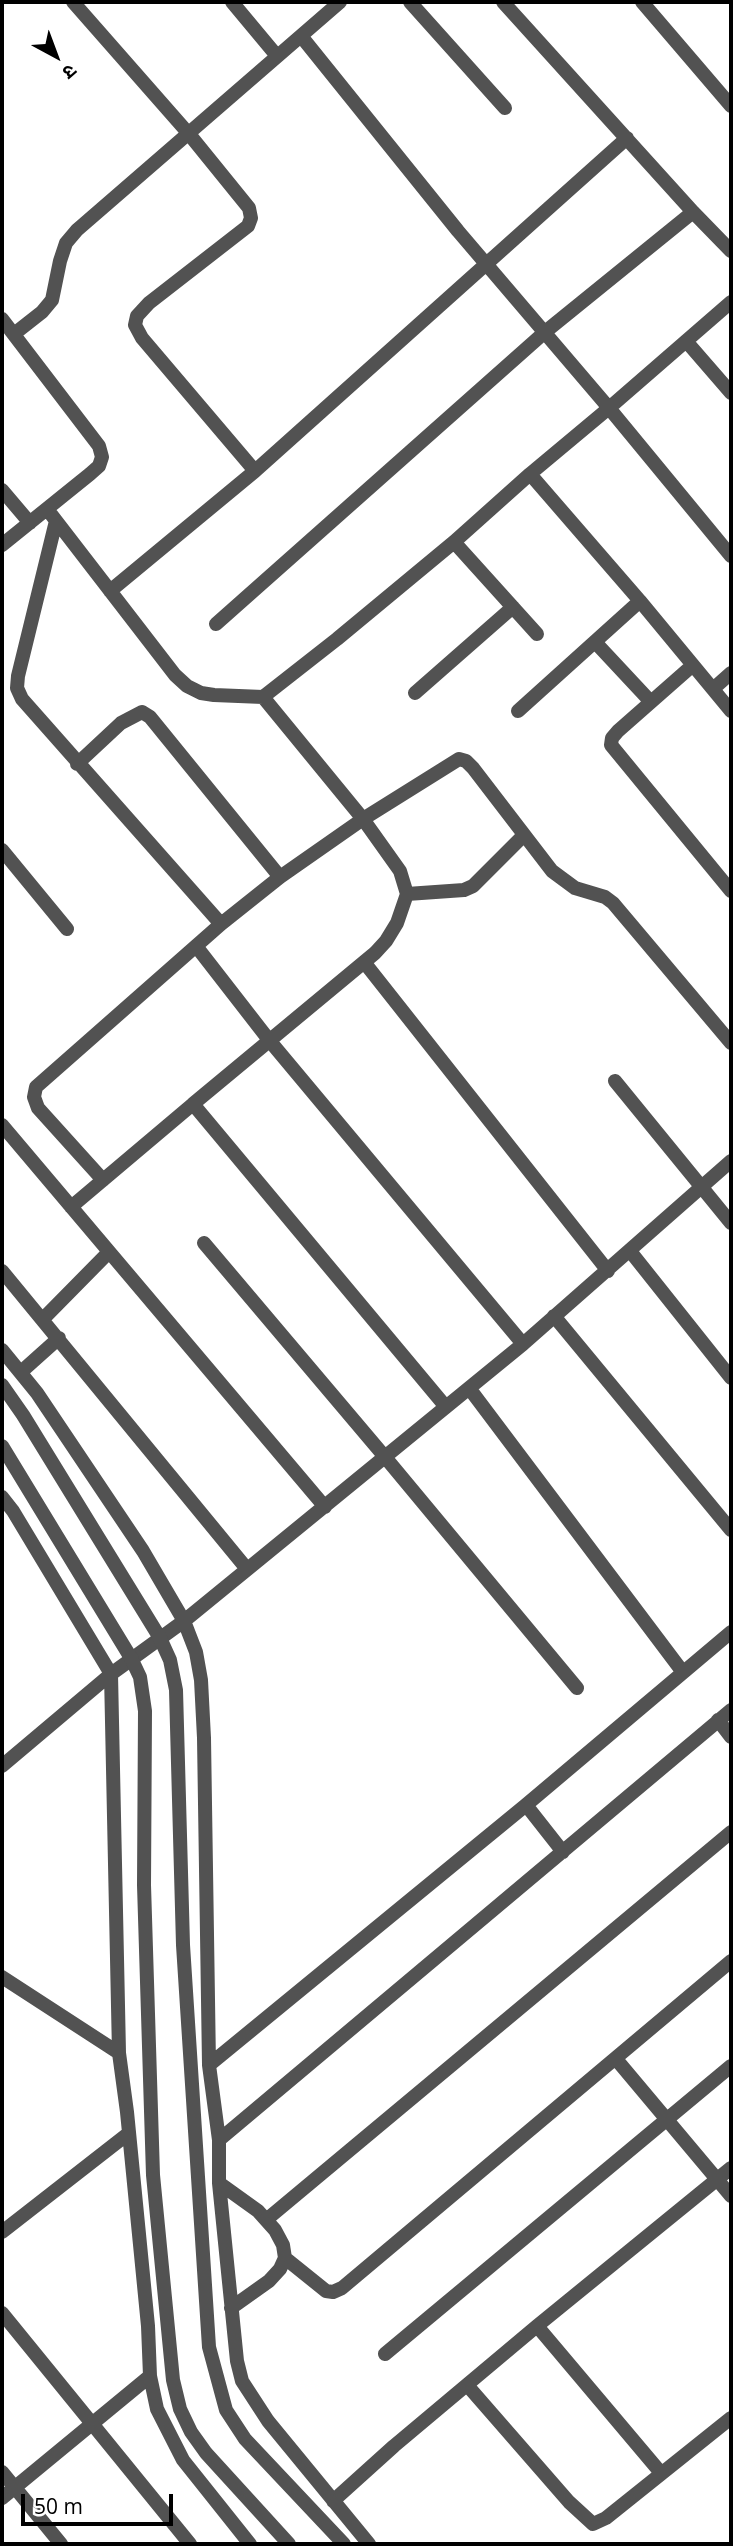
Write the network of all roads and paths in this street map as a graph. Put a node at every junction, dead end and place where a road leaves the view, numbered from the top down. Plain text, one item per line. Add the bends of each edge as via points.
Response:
1 (73, 2) edge
2 (232, 2) edge
3 (340, 2) edge
4 (410, 2) edge
5 (503, 2) edge
6 (642, 2) edge
7 (301, 36) junction
8 (277, 56) junction
9 (731, 106) edge
10 (505, 108) dead end
11 (189, 134) junction
12 (627, 138) junction
13 (693, 212) junction
14 (731, 251) edge
15 (485, 262) junction
16 (731, 302) edge
17 (2, 319) edge
18 (545, 332) junction
19 (14, 334) junction
20 (686, 341) junction
21 (731, 393) edge
22 (610, 408) junction
23 (255, 471) junction
24 (530, 474) junction
25 (2, 490) edge
26 (52, 515) junction
27 (30, 523) junction
28 (454, 542) junction
29 (2, 545) edge
30 (731, 556) edge
31 (110, 591) junction
32 (640, 601) junction
33 (513, 607) junction
34 (216, 624) dead end
35 (537, 634) dead end
36 (595, 642) junction
37 (693, 664) junction
38 (731, 673) edge
39 (713, 690) junction
40 (415, 693) dead end
41 (263, 696) junction
42 (651, 702) junction
43 (518, 711) dead end
44 (731, 711) edge
45 (77, 764) junction
46 (363, 819) junction
47 (524, 835) junction
48 (2, 850) edge
49 (280, 877) junction
50 (731, 891) edge
51 (408, 894) junction
52 (221, 924) junction
53 (67, 929) dead end
54 (196, 946) junction
55 (364, 962) junction
56 (269, 1040) junction
57 (731, 1043) edge
58 (615, 1081) dead end
59 (193, 1104) junction
60 (2, 1125) edge
61 (731, 1161) edge
62 (103, 1180) junction
63 (704, 1187) junction
64 (71, 1207) junction
65 (731, 1223) edge
66 (204, 1243) dead end
67 (630, 1251) junction
68 (109, 1252) junction
69 (2, 1270) edge
70 (608, 1271) junction
71 (554, 1316) junction
72 (43, 1319) junction
73 (59, 1338) junction
74 (523, 1344) junction
75 (2, 1350) edge
76 (21, 1371) junction
77 (731, 1378) edge
78 (2, 1385) edge
79 (469, 1388) junction
80 (446, 1407) junction
81 (2, 1446) edge
82 (386, 1457) junction
83 (2, 1497) edge
84 (325, 1507) junction
85 (731, 1530) edge
86 (247, 1570) junction
87 (184, 1621) junction
88 (731, 1632) edge
89 (159, 1638) junction
90 (131, 1658) junction
91 (682, 1671) junction
92 (111, 1674) junction
93 (577, 1688) dead end
94 (731, 1710) edge
95 (718, 1720) junction
96 (731, 1737) edge
97 (2, 1766) edge
98 (526, 1805) junction
99 (731, 1832) edge
100 (563, 1852) junction
101 (731, 1961) edge
102 (2, 1977) edge
103 (119, 2053) junction
104 (617, 2059) junction
105 (209, 2065) junction
106 (731, 2066) edge
107 (668, 2119) junction
108 (129, 2133) junction
109 (219, 2140) junction
110 (731, 2168) edge
111 (718, 2179) junction
112 (219, 2183) junction
113 (731, 2196) edge
114 (266, 2220) junction
115 (2, 2232) edge
116 (285, 2258) junction
117 (231, 2308) junction
118 (2, 2313) edge
119 (537, 2326) junction
120 (385, 2354) dead end
121 (150, 2376) junction
122 (467, 2385) junction
123 (731, 2418) edge
124 (91, 2425) junction
125 (2, 2472) edge
126 (661, 2473) junction
127 (15, 2487) junction
128 (2, 2498) edge
129 (333, 2501) junction
130 (61, 2544) edge
131 (190, 2544) edge
132 (250, 2544) edge
133 (289, 2544) edge
134 (344, 2544) edge
135 (369, 2544) edge

1 - 11 street
2 - 8 street
3 - 7 street
4 - 10 street
5 - 12 street
6 - 9 street
7 - 8 street
7 - 15 street
8 - 11 street
11 - 19 street via 76,230 66,243 52,300
11 - 23 street via 249,208 251,218 240,234 149,303 135,325
12 - 13 street
12 - 15 street
13 - 14 street
13 - 18 street
15 - 18 street
15 - 23 street
16 - 20 street
17 - 19 street
18 - 22 street
18 - 34 street
19 - 26 street via 99,446 102,457 99,466
20 - 21 street
20 - 22 street
22 - 24 street
22 - 30 street
23 - 31 street
24 - 28 street
24 - 32 street
25 - 27 street
26 - 27 street
26 - 31 street
26 - 45 street via 17,688 28,709
27 - 29 street
28 - 33 street
28 - 41 street
31 - 41 street via 187,687 201,693
32 - 36 street
32 - 37 street
33 - 35 street
33 - 40 street
36 - 42 street
36 - 43 street
37 - 39 street
37 - 42 street
38 - 39 street
39 - 44 street
41 - 46 street
42 - 50 street via 612,738 611,745
45 - 49 street via 121,723 142,712
45 - 52 street
46 - 47 street via 459,759 473,768
46 - 49 street
46 - 51 street via 400,871
47 - 51 street via 473,886
47 - 57 street via 563,880 613,903
48 - 53 street
49 - 52 street
51 - 55 street via 386,941
52 - 54 street
54 - 56 street
54 - 62 street via 36,1087 38,1108
55 - 56 street
55 - 70 street
56 - 59 street
56 - 74 street
58 - 63 street
59 - 62 street
59 - 80 street
60 - 64 street
61 - 63 street
62 - 64 street
63 - 65 street
63 - 67 street
64 - 68 street
66 - 82 street
67 - 70 street
67 - 77 street
68 - 72 street
68 - 84 street
69 - 72 street
70 - 71 street
71 - 74 street
71 - 85 street
72 - 73 street
73 - 76 street
73 - 86 street
74 - 79 street
75 - 76 street
76 - 87 street via 143,1551
78 - 89 street
79 - 80 street
79 - 91 street
80 - 82 street
81 - 90 street
82 - 84 street
82 - 93 street
83 - 92 street
84 - 86 street
86 - 87 street
87 - 89 street
87 - 105 street via 201,1680
88 - 91 street
89 - 90 street
89 - 134 street via 170,1660 176,1690 183,1945 209,2347 226,2410 245,2439
90 - 92 street
90 - 133 street via 140,1677 145,1711 144,1885 153,2175 173,2380 191,2432
91 - 98 street
92 - 97 street
92 - 103 street
94 - 95 street
95 - 96 street
95 - 100 street
98 - 100 street
98 - 105 street
99 - 114 street
100 - 109 street
101 - 104 street
102 - 103 street
103 - 108 street
104 - 107 street
104 - 116 street via 342,2288 326,2291
105 - 109 street
106 - 107 street
107 - 111 street
107 - 120 street
108 - 115 street
108 - 121 street
109 - 112 street
110 - 111 street
111 - 113 street
111 - 119 street
112 - 114 street
112 - 117 street
114 - 116 street via 284,2245
116 - 117 street via 269,2281
117 - 129 street via 242,2381
118 - 124 street
119 - 122 street
119 - 126 street
121 - 124 street
121 - 132 street via 157,2409 183,2460
122 - 126 street via 593,2524
122 - 129 street
123 - 126 street
124 - 127 street
124 - 131 street
125 - 127 street
127 - 128 street
127 - 130 street
129 - 135 street

